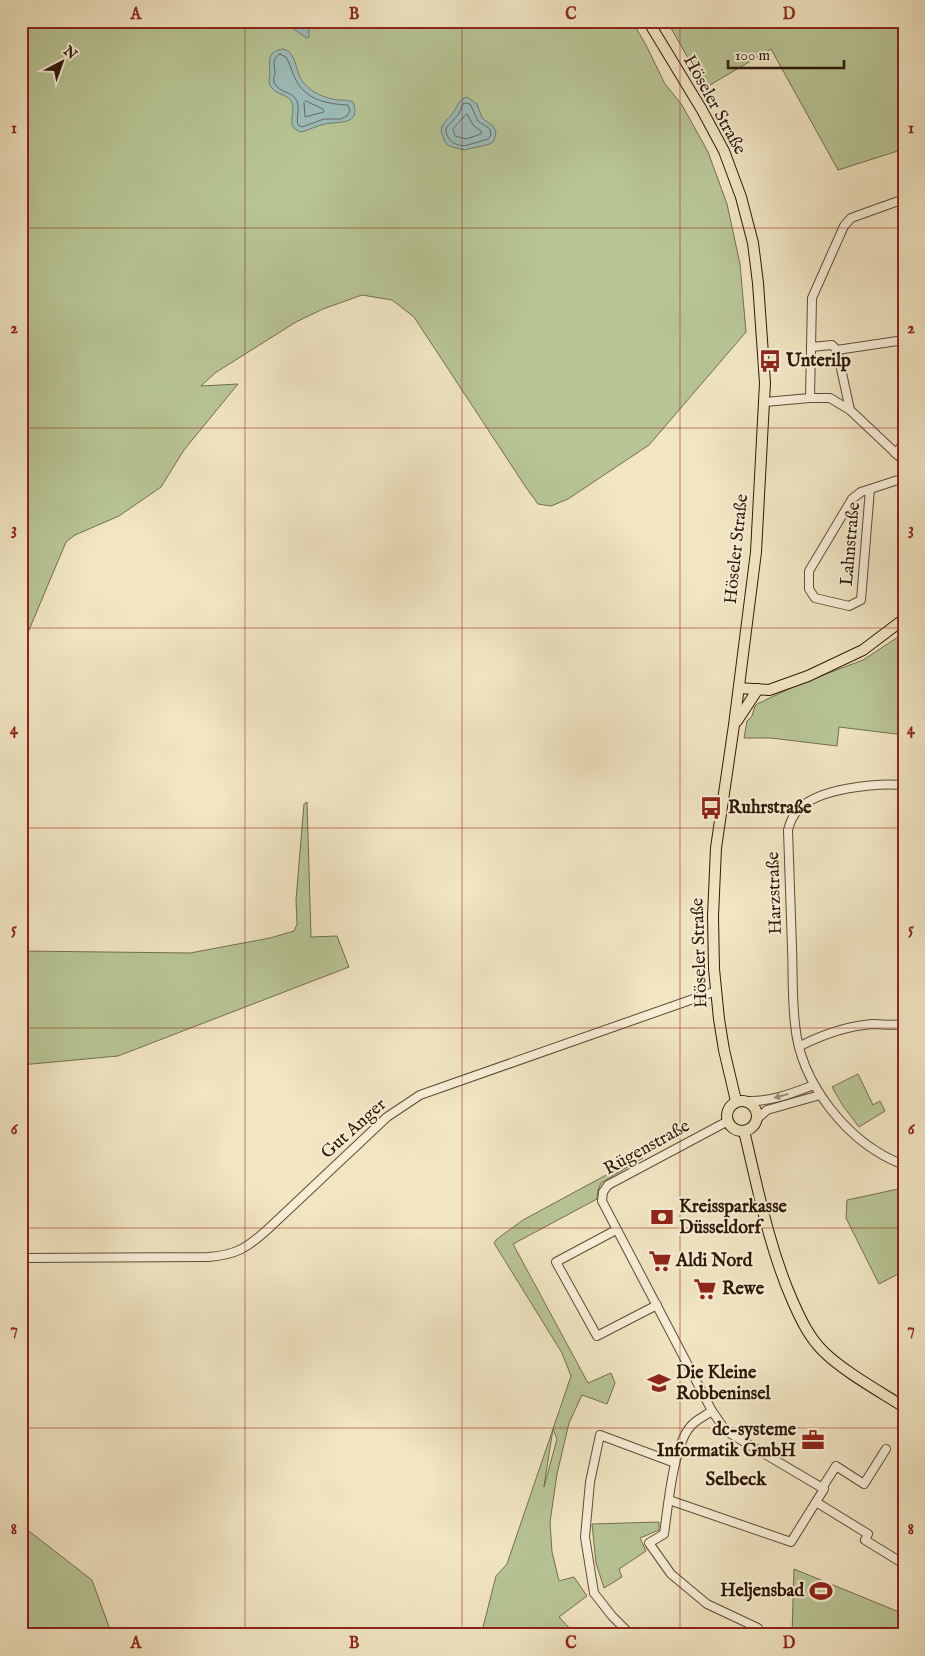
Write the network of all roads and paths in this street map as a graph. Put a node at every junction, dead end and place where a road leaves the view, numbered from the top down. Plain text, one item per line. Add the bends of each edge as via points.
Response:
1 (648, 21) edge
2 (904, 199) edge
3 (904, 340) edge
4 (811, 347) junction
5 (837, 350) junction
6 (810, 398) junction
7 (765, 402) junction
8 (850, 410) junction
9 (904, 444) edge
10 (895, 453) junction
11 (904, 461) edge
12 (904, 478) edge
13 (870, 489) junction
14 (904, 619) edge
15 (739, 688) junction
16 (758, 689) junction
17 (734, 725) junction
18 (904, 785) edge
19 (716, 991) junction
20 (904, 1024) edge
21 (800, 1046) junction
22 (817, 1090) junction
23 (736, 1101) junction
24 (747, 1101) junction
25 (758, 1118) junction
26 (728, 1121) junction
27 (744, 1131) junction
28 (904, 1165) edge
29 (616, 1230) junction
30 (21, 1258) edge
31 (657, 1305) junction
32 (904, 1407) edge
33 (712, 1411) junction
34 (886, 1449) dead end
35 (676, 1464) junction
36 (823, 1488) junction
37 (669, 1500) junction
38 (816, 1502) junction
39 (904, 1564) edge
40 (758, 1628) dead end
41 (631, 1635) edge

1 - 7 main road, Höseler Straße via 724,151 741,197 753,243 758,283
2 - 4 street via 851,218 844,226 812,298
3 - 5 street
4 - 5 street via 832,344
4 - 6 street
5 - 8 street
6 - 7 street
6 - 8 street via 830,398
7 - 15 main road, Höseler Straße via 756,552
8 - 10 street
9 - 10 street
10 - 11 street
12 - 13 street, Lahnstraße
13 - 13 street, Lahnstraße via 852,499 809,571 809,589 815,598 849,606 861,600
14 - 16 main road via 840,663 769,690
15 - 16 main road
15 - 17 main road, Höseler Straße
16 - 17 main road
17 - 19 main road, Höseler Straße via 716,848 713,916
18 - 21 street, Harzstraße via 866,785 818,797 800,808 791,820 788,830 795,1026
19 - 23 main road, Höseler Straße via 724,1050
19 - 30 street, Gut Anger via 420,1095 388,1116 252,1244 233,1254 208,1257
20 - 21 street via 853,1027
21 - 22 street, Harzstraße
22 -> 24 street
22 - 25 street via 767,1110
22 - 28 street, Harzstraße via 837,1117 866,1143
23 - 24 main road
23 - 26 main road via 728,1109
24 - 25 main road via 754,1106
25 - 27 main road via 754,1126
26 - 27 main road via 734,1129
26 - 29 street, Rügenstraße via 608,1185 602,1201
27 - 32 main road via 776,1259 804,1327 836,1363
29 - 31 street, Rügenstraße
29 - 31 street via 556,1262 596,1336
31 - 33 street, Rügenstraße
33 - 35 street via 690,1427 682,1438
33 - 36 street, Rügenstraße via 726,1431
34 - 36 street via 864,1484 836,1466
35 - 37 street
35 - 41 street via 600,1435 590,1482 585,1537 594,1593
36 - 38 street
37 - 38 street via 791,1542
37 - 40 street via 664,1534 649,1543 671,1574 708,1604
38 - 39 street via 868,1534 865,1540

